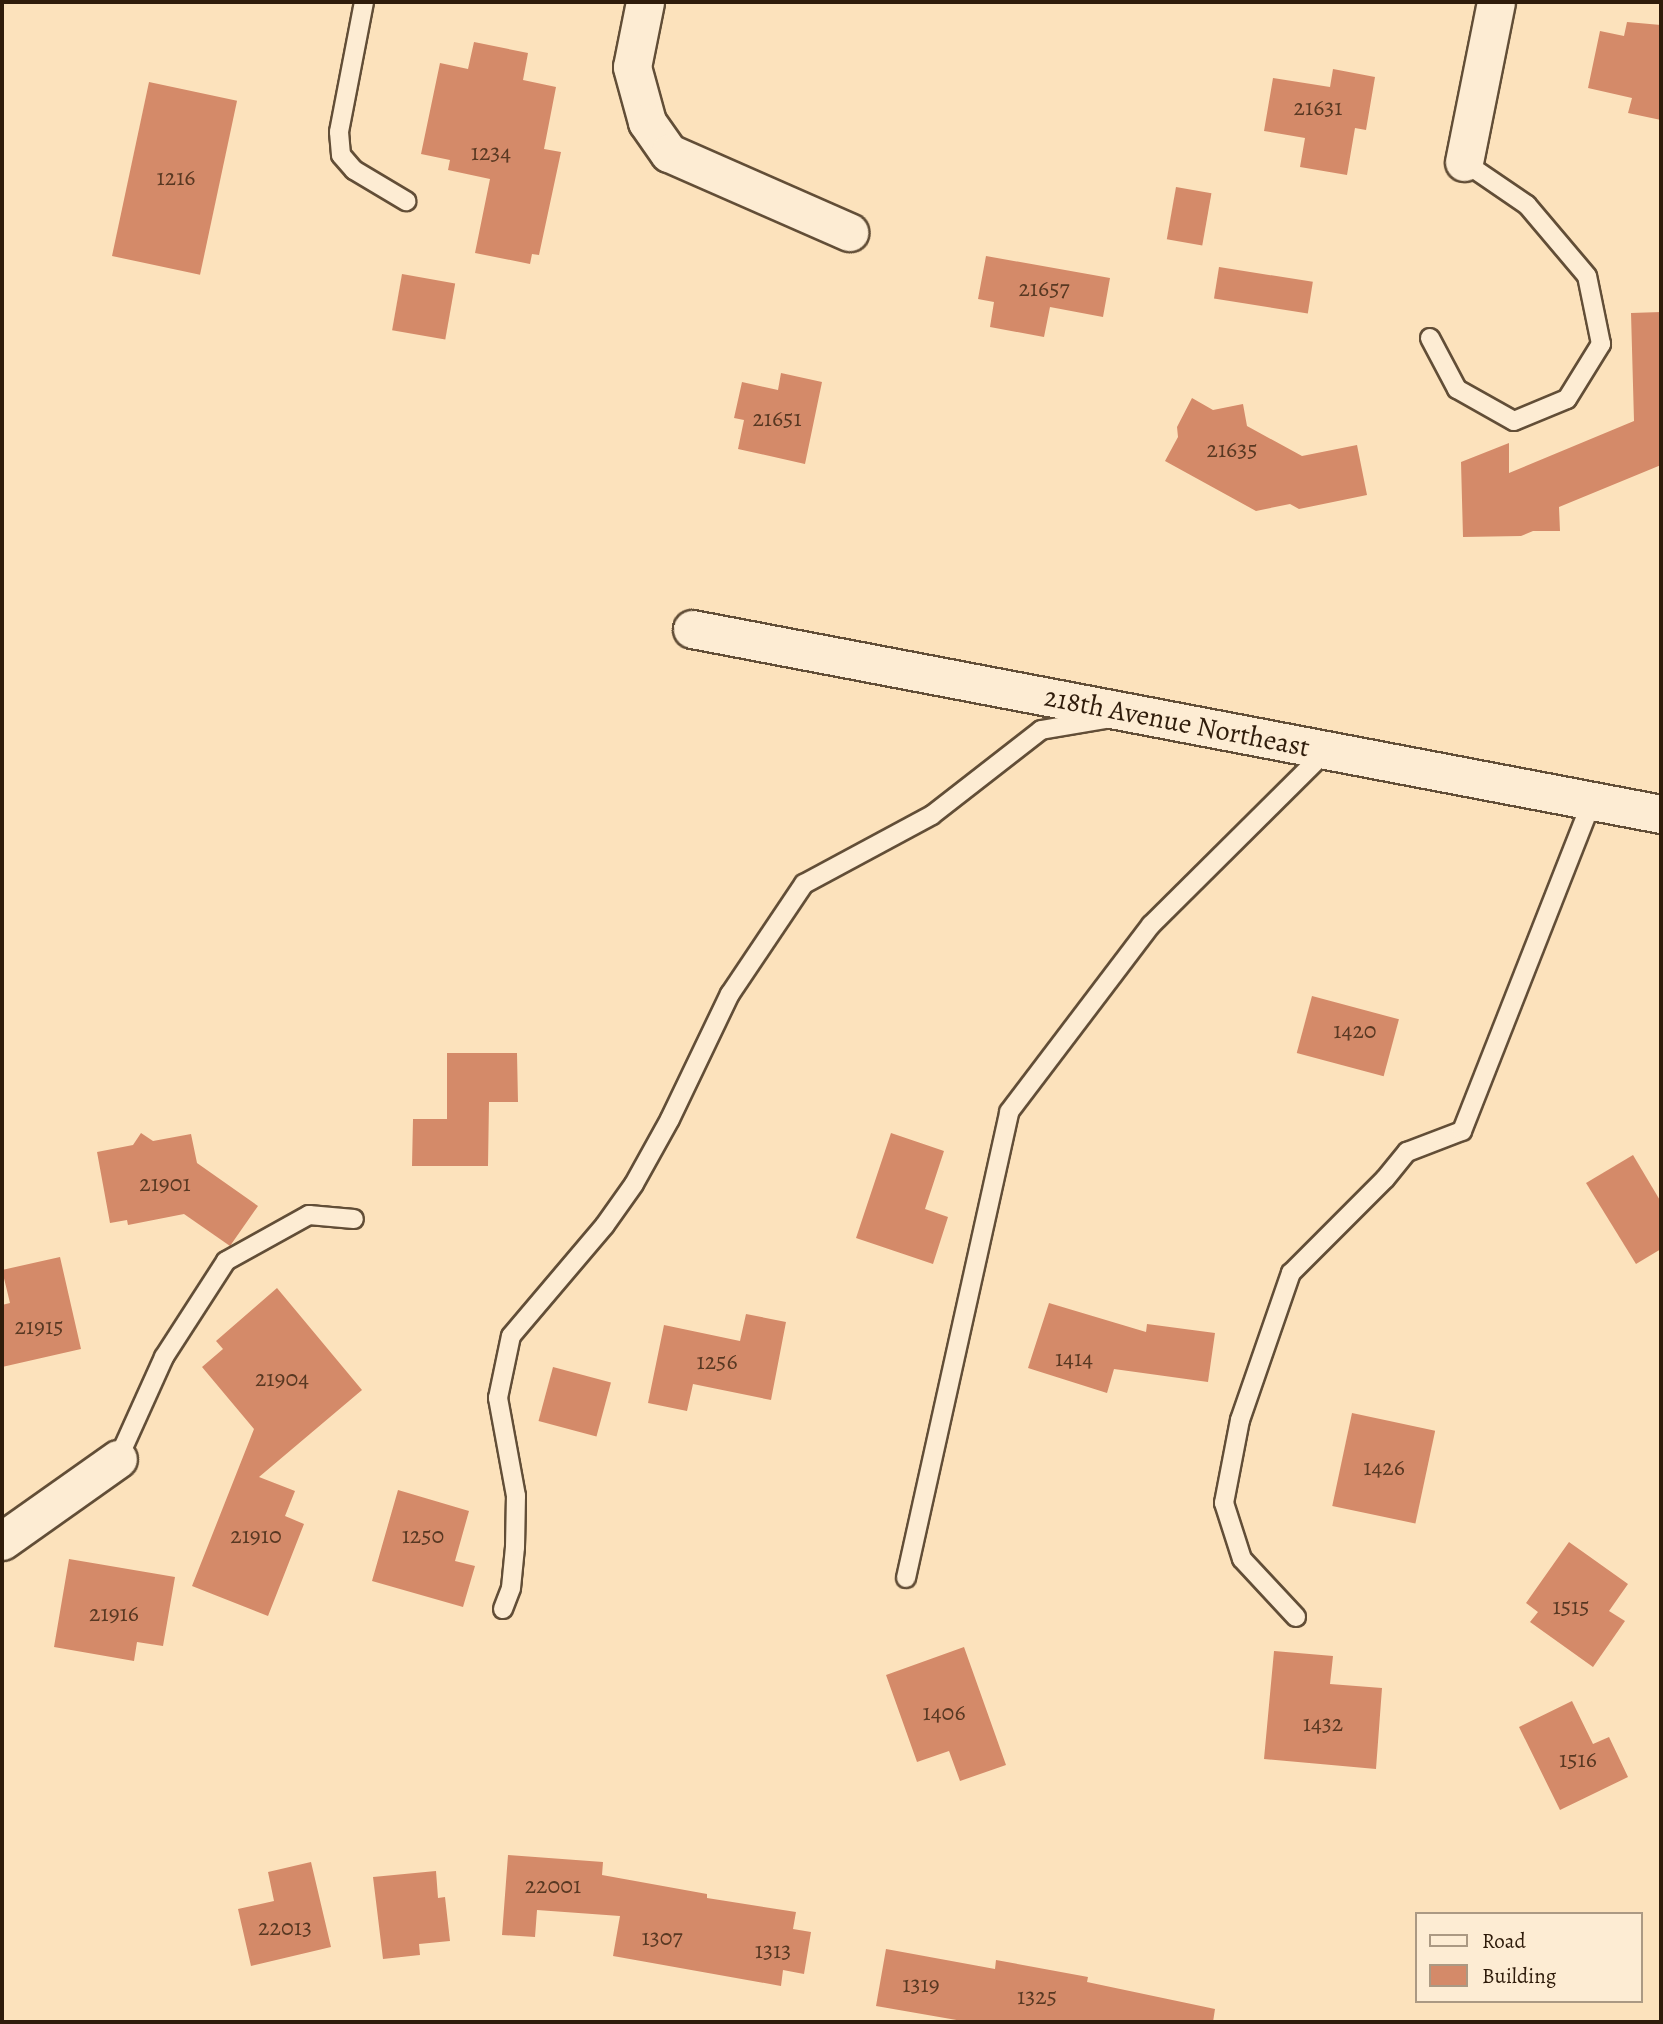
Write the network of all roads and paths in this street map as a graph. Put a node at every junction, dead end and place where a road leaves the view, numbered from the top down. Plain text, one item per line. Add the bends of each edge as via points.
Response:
1 (364, 2) edge
2 (645, 2) edge
3 (1496, 2) edge
4 (1464, 162) joint
5 (406, 201) dead end
6 (849, 232) dead end
7 (1430, 338) dead end
8 (692, 629) dead end
9 (1134, 714) junction
10 (1327, 750) junction
11 (1592, 801) junction
12 (1661, 814) edge
13 (355, 1219) dead end
14 (118, 1459) joint
15 (2, 1542) edge
16 (906, 1578) dead end
17 (503, 1609) dead end
18 (1296, 1617) dead end

1 - 5 lane via 339,132 341,155 362,176
2 - 6 street via 632,67 647,122 668,153
3 - 4 street
4 - 7 lane via 1527,205 1587,276 1601,344 1567,399 1514,421 1457,388
8 - 9 street, 218th Avenue Northeast
9 - 10 street, 218th Avenue Northeast
9 - 17 lane via 1041,730 932,815 804,884 730,994 634,1184 511,1336 498,1398 516,1496 511,1588
10 - 11 street, 218th Avenue Northeast
10 - 16 lane via 1151,925 1009,1112
11 - 12 street, 218th Avenue Northeast
11 - 18 lane via 1462,1131 1407,1152 1291,1273 1240,1420 1224,1503 1242,1559
13 - 14 lane via 309,1215 226,1261 164,1357
14 - 15 street

